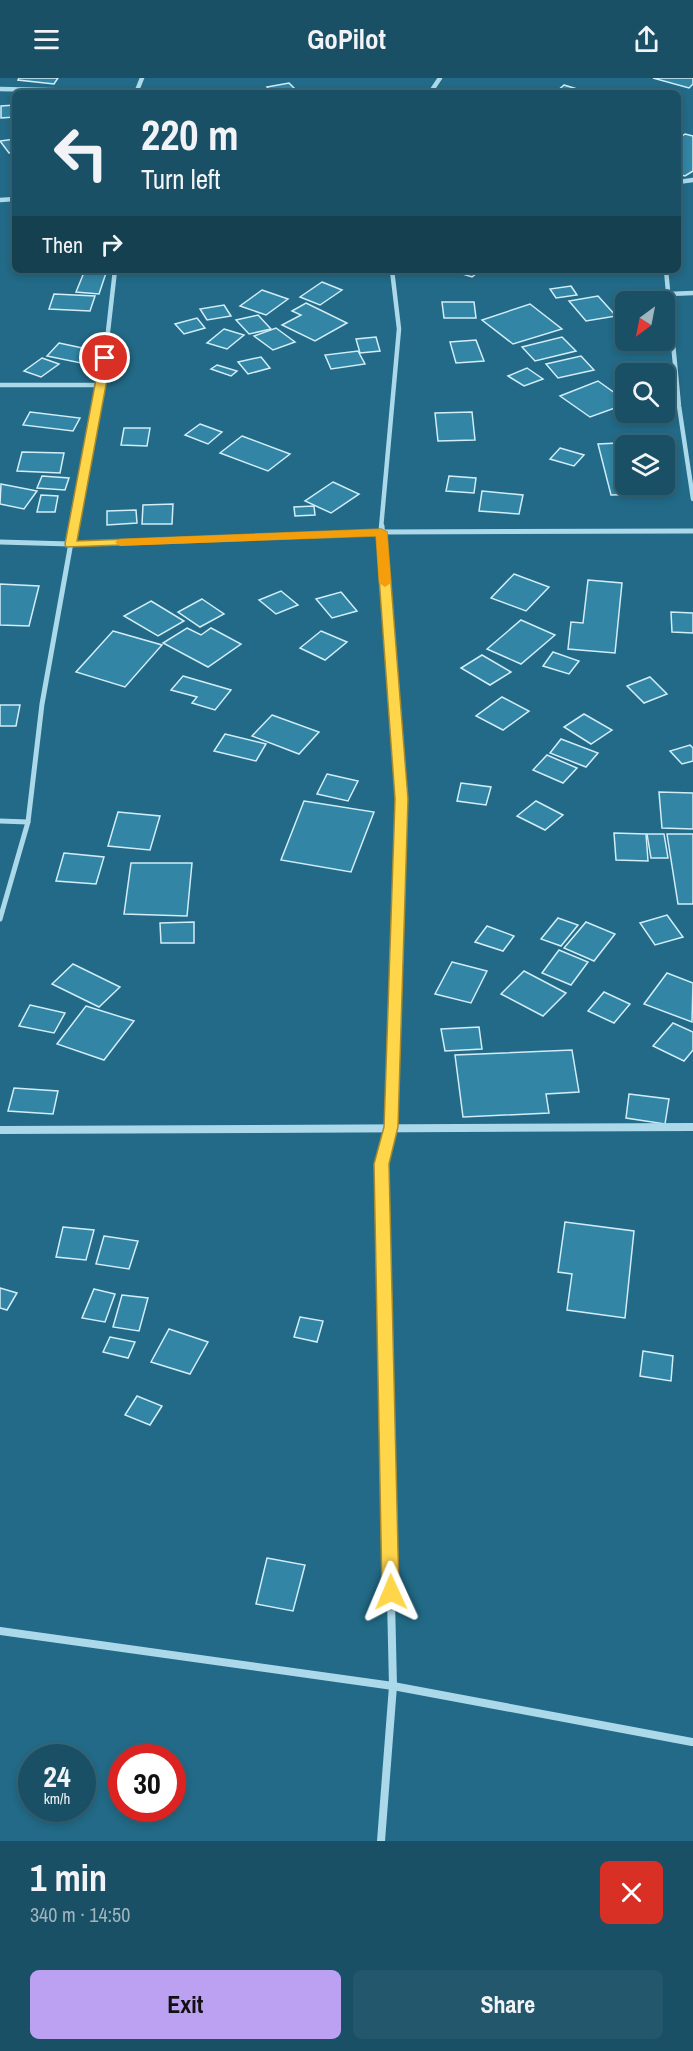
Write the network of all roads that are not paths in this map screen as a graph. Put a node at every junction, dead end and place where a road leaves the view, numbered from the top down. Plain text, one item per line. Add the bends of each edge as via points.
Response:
1 (0, 89) edge
2 (45, 90) edge
3 (115, 273) edge
4 (392, 273) edge
5 (666, 273) edge
6 (669, 291) edge
7 (693, 293) edge
8 (675, 294) edge
9 (674, 351) edge
10 (0, 385) edge
11 (100, 386) junction
12 (693, 499) edge
13 (693, 531) edge
14 (381, 532) junction
15 (0, 542) edge
16 (70, 544) junction
17 (0, 821) edge
18 (28, 822) junction
19 (0, 919) edge
20 (693, 1126) edge
21 (391, 1127) junction
22 (0, 1130) edge
23 (0, 1631) edge
24 (393, 1686) junction
25 (692, 1742) edge
26 (381, 1841) edge

1 - 2 street
3 - 11 street
4 - 14 street via 399,329
5 - 6 street
7 - 8 street
9 - 12 street
10 - 11 street
11 - 16 street
13 - 14 street
14 - 16 street
14 - 21 street via 402,799
15 - 16 street
16 - 18 street via 42,704
17 - 18 street
18 - 19 street
20 - 21 street
21 - 22 street
21 - 24 street via 381,1164
23 - 24 street
24 - 25 street
24 - 26 street

